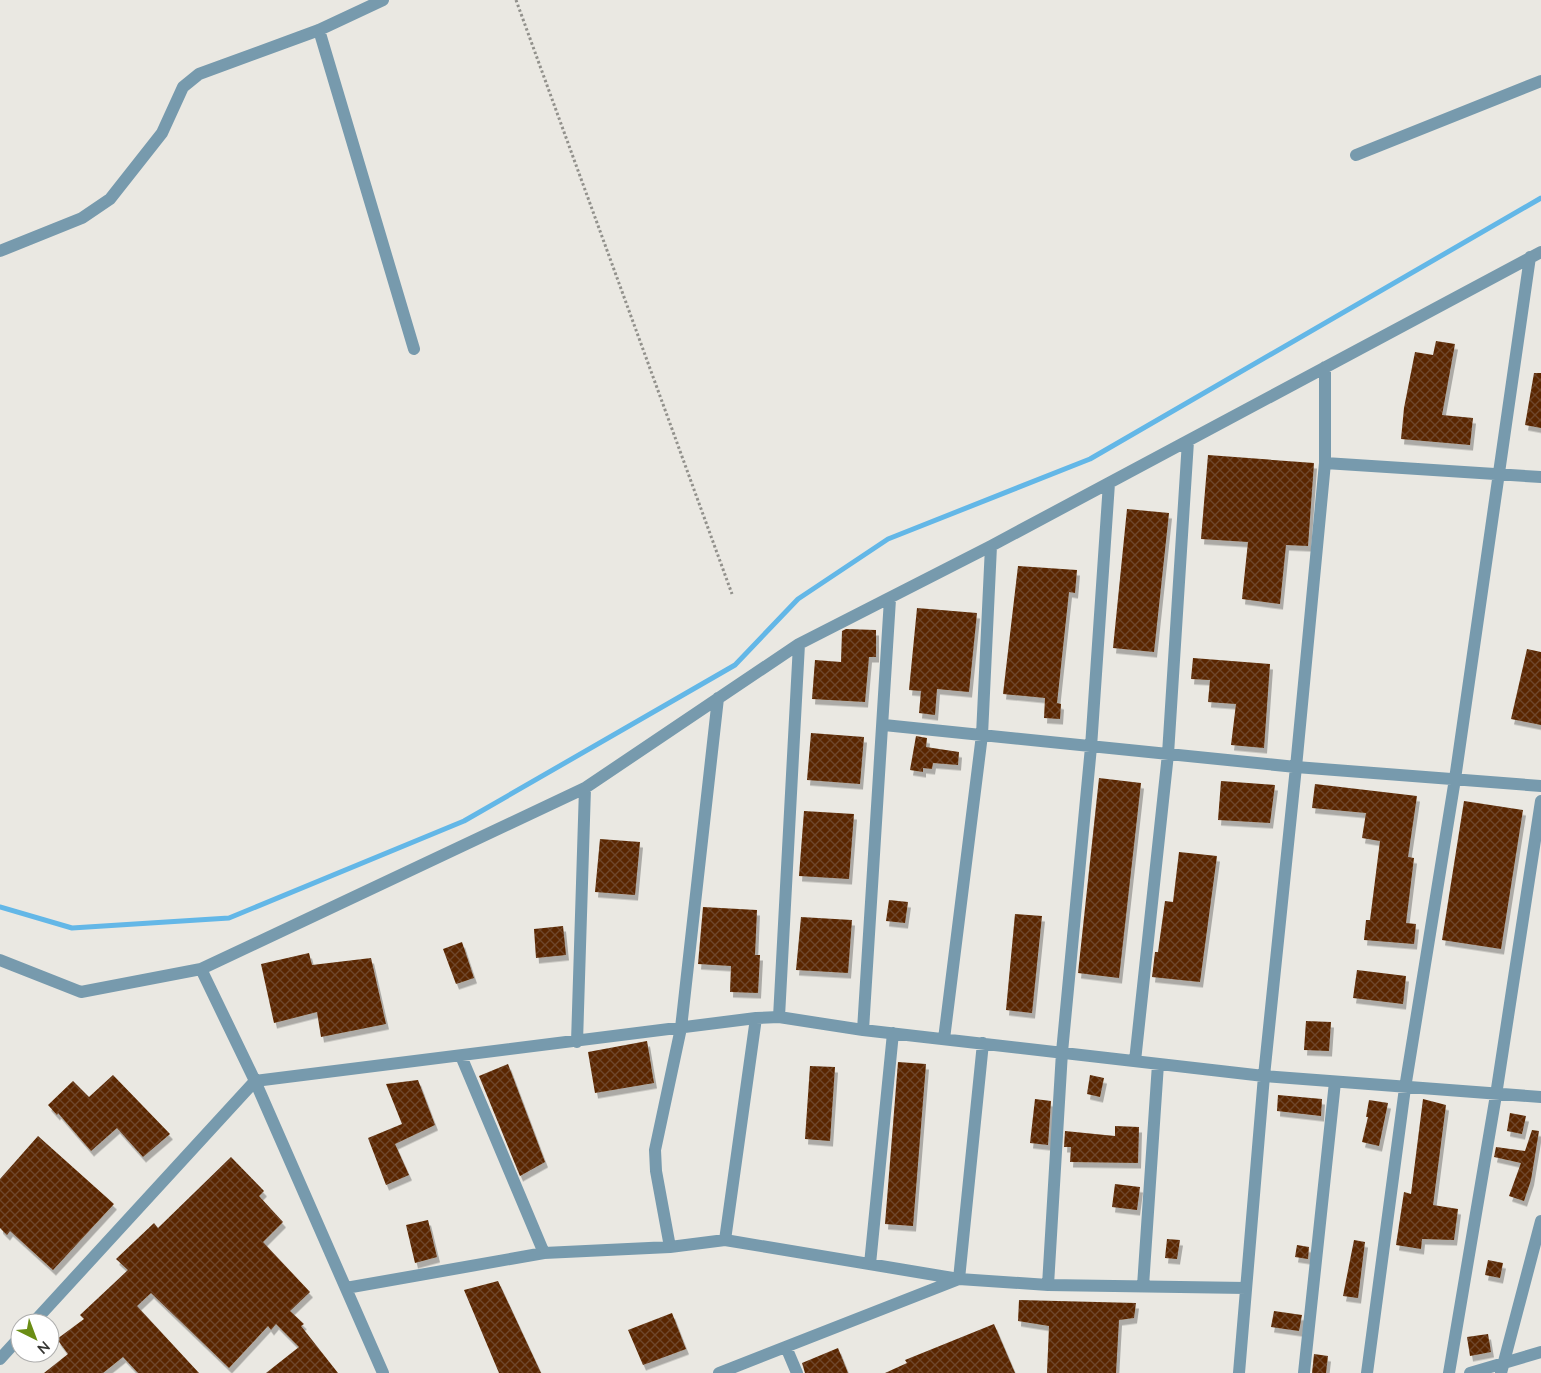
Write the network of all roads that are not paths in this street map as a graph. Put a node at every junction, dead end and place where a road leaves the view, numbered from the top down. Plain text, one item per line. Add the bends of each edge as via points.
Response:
1 (384, 0) edge
2 (318, 30) junction
3 (1541, 81) edge
4 (1356, 155) dead end
5 (0, 252) edge
6 (1535, 255) edge
7 (414, 349) dead end
8 (1325, 367) junction
9 (1188, 440) junction
10 (1325, 464) junction
11 (1500, 475) junction
12 (1541, 477) edge
13 (1109, 483) junction
14 (991, 546) junction
15 (890, 599) junction
16 (799, 644) junction
17 (718, 698) junction
18 (884, 725) junction
19 (982, 735) junction
20 (1091, 748) junction
21 (1168, 754) junction
22 (1296, 767) junction
23 (1455, 779) junction
24 (1541, 786) edge
25 (585, 788) junction
26 (1541, 801) edge
27 (0, 960) edge
28 (202, 969) junction
29 (779, 1017) junction
30 (756, 1018) junction
31 (682, 1028) junction
32 (862, 1030) junction
33 (893, 1033) junction
34 (944, 1039) junction
35 (577, 1042) junction
36 (983, 1043) junction
37 (1062, 1052) junction
38 (461, 1056) junction
39 (1135, 1061) junction
40 (1158, 1064) junction
41 (1264, 1076) junction
42 (255, 1081) junction
43 (1335, 1082) junction
44 (1405, 1088) junction
45 (1496, 1095) junction
46 (1541, 1097) edge
47 (1541, 1221) edge
48 (725, 1240) junction
49 (670, 1247) junction
50 (544, 1253) junction
51 (870, 1264) junction
52 (959, 1279) junction
53 (1048, 1285) junction
54 (1142, 1286) junction
55 (346, 1288) junction
56 (1246, 1288) junction
57 (42, 1313) edge
58 (786, 1347) junction
59 (10, 1348) edge
60 (1541, 1352) edge
61 (0, 1359) edge
62 (1503, 1367) edge
63 (383, 1373) edge
64 (719, 1373) edge
65 (797, 1373) edge
66 (1239, 1373) edge
67 (1304, 1373) edge
68 (1367, 1373) edge
69 (1449, 1373) edge
70 (1470, 1373) edge

1 - 2 street
2 - 5 street via 199,74 183,87 162,133 110,198 82,218
2 - 7 street
3 - 4 street
6 - 8 street
6 - 11 street
8 - 9 street
8 - 10 street
9 - 13 street
9 - 21 street
10 - 11 street
10 - 22 street
11 - 12 street
11 - 23 street
13 - 14 street
13 - 20 street
14 - 15 street
14 - 19 street
15 - 16 street
15 - 18 street
16 - 17 street
16 - 29 street
17 - 25 street
17 - 31 street
18 - 19 street
18 - 32 street
19 - 20 street
19 - 34 street
20 - 21 street
20 - 37 street
21 - 22 street
21 - 39 street
22 - 23 street
22 - 41 street
23 - 24 street
23 - 44 street
25 - 28 street
25 - 35 street
26 - 45 street
27 - 28 street via 81,992
28 - 42 street
29 - 30 street
29 - 32 street
30 - 31 street
30 - 48 street
31 - 35 street
31 - 49 street via 655,1150
32 - 33 street
33 - 34 street
33 - 51 street
34 - 36 street
35 - 38 street
36 - 37 street
36 - 52 street
37 - 39 street
37 - 53 street
38 - 42 street
38 - 50 street
39 - 40 street
40 - 41 street
40 - 54 street
41 - 43 street
41 - 56 street
42 - 55 street
42 - 57 street
43 - 44 street
43 - 67 street
44 - 45 street
44 - 68 street
45 - 46 street
45 - 69 street
47 - 62 street
48 - 49 street
48 - 51 street
49 - 50 street
50 - 55 street
51 - 52 street
52 - 53 street
52 - 58 street
53 - 54 street
54 - 56 street
55 - 63 street
56 - 66 street
58 - 64 street
58 - 65 street
59 - 61 street
60 - 62 street
62 - 70 street

